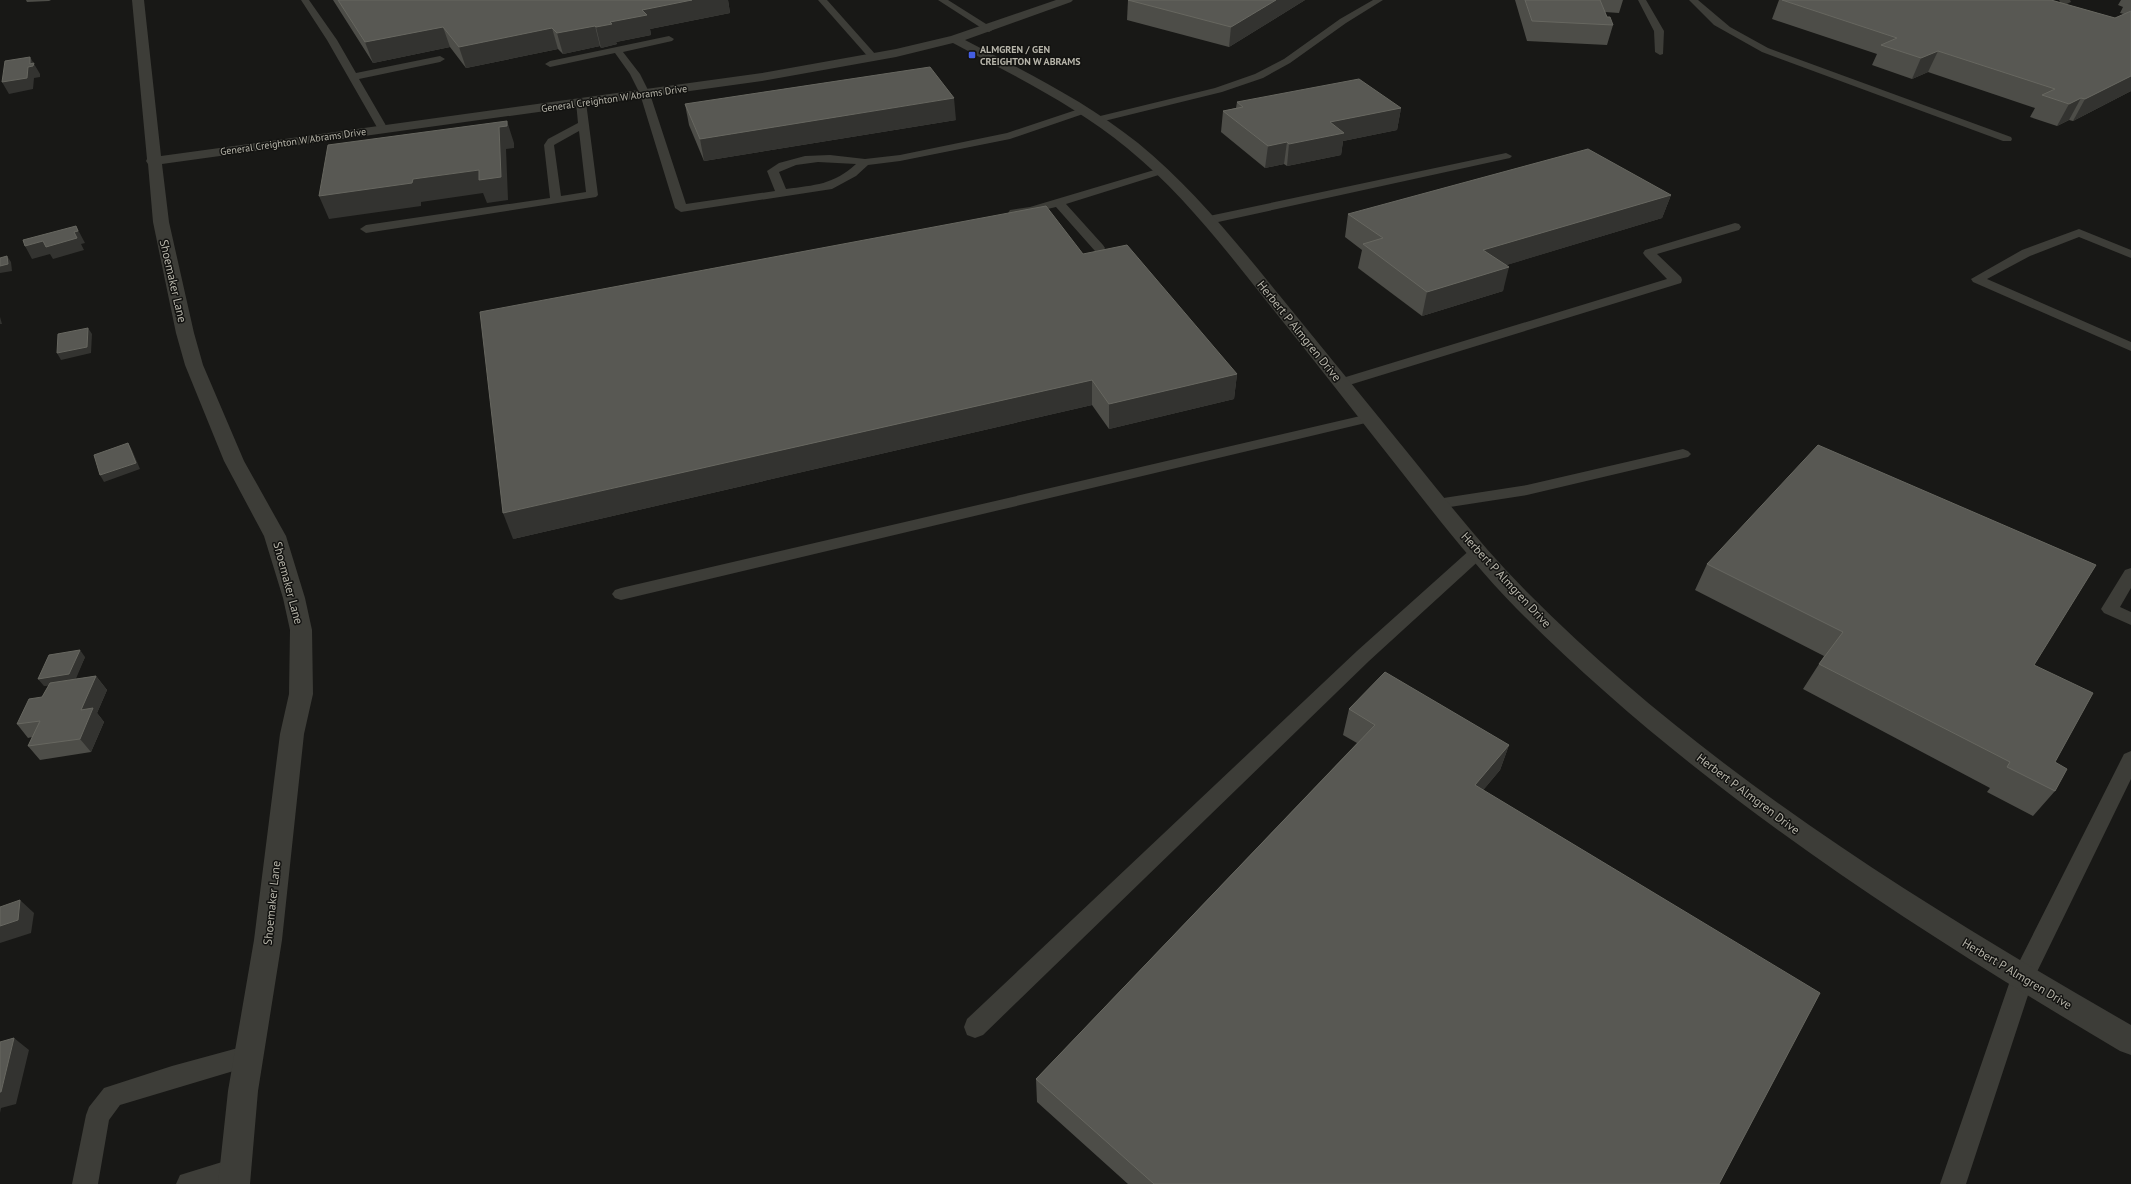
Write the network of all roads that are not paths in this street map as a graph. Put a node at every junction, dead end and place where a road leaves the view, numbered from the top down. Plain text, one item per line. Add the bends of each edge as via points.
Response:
1 (138, 0) edge
2 (304, 0) edge
3 (822, 0) edge
4 (942, 0) edge
5 (1067, 0) edge
6 (1379, 0) edge
7 (1642, 0) edge
8 (1693, 0) edge
9 (2019, 0) edge
10 (2063, 0) edge
11 (989, 29) junction
12 (669, 39) dead end
13 (955, 39) junction
14 (617, 50) junction
15 (1660, 52) dead end
16 (873, 57) junction
17 (440, 59) dead end
18 (550, 64) dead end
19 (352, 77) junction
20 (646, 94) junction
21 (581, 102) junction
22 (1089, 116) junction
23 (584, 124) junction
24 (383, 129) junction
25 (2007, 139) dead end
26 (1506, 156) dead end
27 (153, 160) junction
28 (865, 162) junction
29 (1161, 171) junction
30 (782, 193) junction
31 (556, 201) junction
32 (1057, 201) junction
33 (1000, 215) edge
34 (1209, 220) junction
35 (1735, 227) dead end
36 (366, 229) dead end
37 (1099, 248) dead end
38 (2131, 254) edge
39 (2131, 347) edge
40 (1341, 383) junction
41 (1369, 418) junction
42 (1683, 454) dead end
43 (1437, 504) junction
44 (1478, 552) junction
45 (2131, 574) edge
46 (621, 594) dead end
47 (2131, 619) edge
48 (2131, 759) edge
49 (2022, 978) junction
50 (975, 1027) dead end
51 (2131, 1041) edge
52 (249, 1056) junction
53 (234, 1177) edge
54 (86, 1184) edge
55 (189, 1184) edge
56 (1953, 1184) edge

1 - 27 street, Shoemaker Lane
2 - 19 lane via 332,40
3 - 16 lane
4 - 11 lane
5 - 11 street, General Creighton W Abrams Drive
6 - 22 lane via 1343,21 1287,62 1258,76 1218,90
7 - 15 lane via 1659,31
8 - 25 lane via 1708,17 1766,50
9 - 10 lane via 2051,8 2067,2
11 - 13 street, General Creighton W Abrams Drive
12 - 14 lane
13 - 16 street, General Creighton W Abrams Drive
13 - 22 street, Herbert P Almgren Drive
14 - 18 lane
14 - 20 lane
16 - 20 street, General Creighton W Abrams Drive
17 - 19 lane
19 - 24 lane
20 - 21 street, General Creighton W Abrams Drive
20 - 30 lane via 681,208
21 - 23 lane
21 - 24 street, General Creighton W Abrams Drive
22 - 28 lane via 1010,136 900,158
22 - 29 street, Herbert P Almgren Drive via 1131,144
23 - 31 lane via 552,141 549,146
23 - 31 lane via 592,195
24 - 27 street, General Creighton W Abrams Drive
26 - 34 lane
27 - 52 street, Shoemaker Lane via 164,243 194,365 234,461 275,536 294,598 300,630 301,694 292,734 268,940
28 - 30 lane via 852,174 832,186
28 - 30 lane via 834,158 785,164 773,171
29 - 32 lane
29 - 34 street, Herbert P Almgren Drive
31 - 36 lane
32 - 33 lane via 1032,210
32 - 37 lane
34 - 40 street, Herbert P Almgren Drive
35 - 40 lane via 1649,253 1676,280
38 - 39 lane via 2079,233 2026,254 1977,279
40 - 41 street, Herbert P Almgren Drive
41 - 43 street, Herbert P Almgren Drive
41 - 46 lane
42 - 43 lane via 1527,490
43 - 44 street, Herbert P Almgren Drive
44 - 49 street, Herbert P Almgren Drive via 1560,638 1702,760 1824,851
44 - 50 lane via 1363,656
45 - 47 lane via 2110,609
48 - 49 lane
49 - 51 street, Herbert P Almgren Drive
49 - 56 lane
52 - 53 street, Shoemaker Lane
52 - 54 lane via 172,1076 112,1096 98,1115
53 - 55 lane

